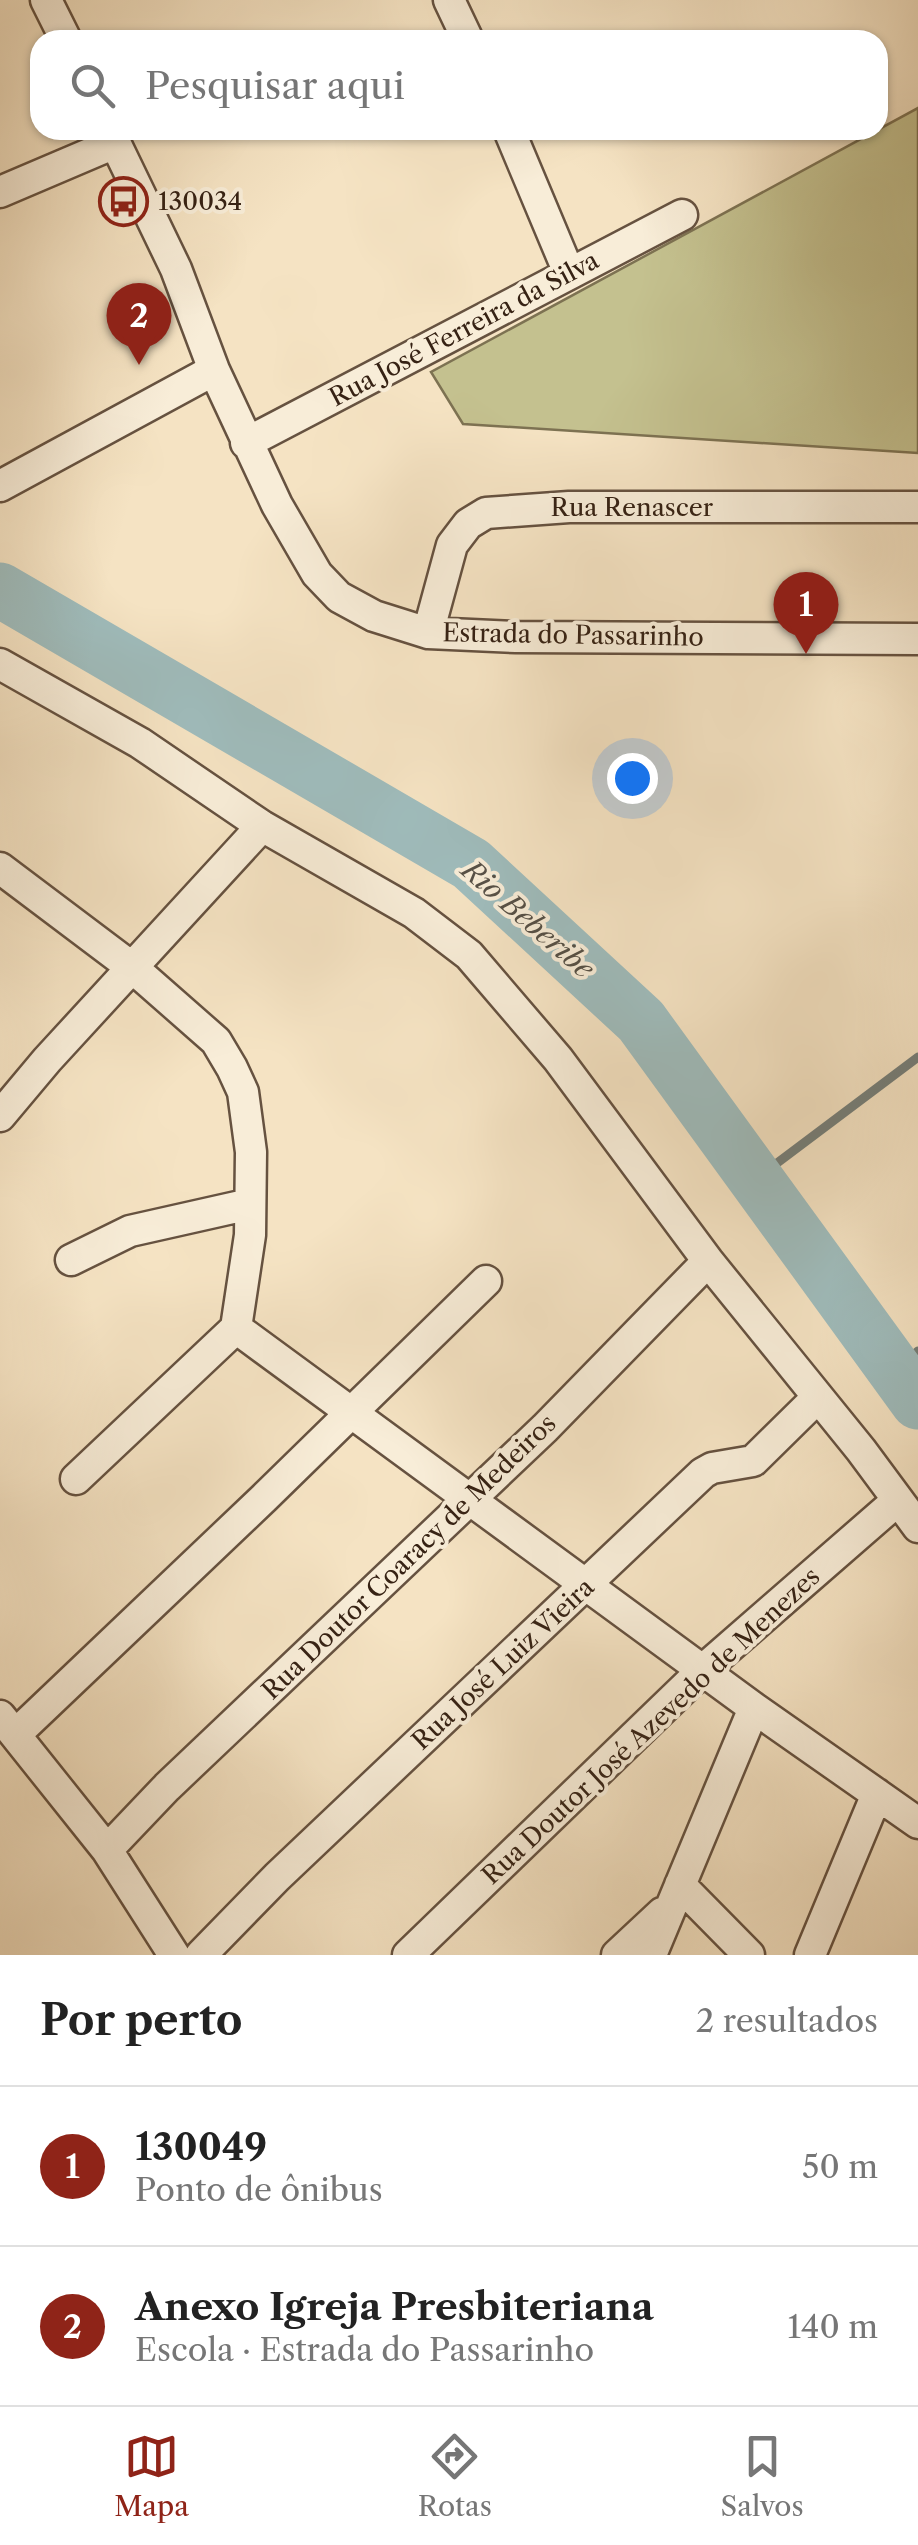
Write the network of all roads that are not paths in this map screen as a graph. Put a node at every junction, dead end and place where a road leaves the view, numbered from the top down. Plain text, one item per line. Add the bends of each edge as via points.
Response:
1 (46, 0) edge
2 (450, 0) edge
3 (61, 30) edge
4 (464, 30) edge
5 (104, 140) edge
6 (114, 140) edge
7 (513, 140) edge
8 (0, 192) edge
9 (682, 215) dead end
10 (570, 273) junction
11 (214, 370) junction
12 (246, 442) junction
13 (0, 486) edge
14 (918, 506) edge
15 (428, 634) junction
16 (918, 640) edge
17 (0, 664) edge
18 (262, 826) junction
19 (0, 868) edge
20 (134, 969) junction
21 (0, 1116) edge
22 (250, 1204) junction
23 (70, 1260) dead end
24 (708, 1261) junction
25 (486, 1281) dead end
26 (236, 1328) junction
27 (818, 1398) junction
28 (351, 1413) junction
29 (76, 1479) dead end
30 (898, 1500) junction
31 (470, 1501) junction
32 (918, 1527) edge
33 (588, 1584) junction
34 (704, 1669) junction
35 (754, 1708) junction
36 (8, 1725) edge
37 (877, 1794) junction
38 (918, 1823) edge
39 (107, 1850) junction
40 (676, 1894) junction
41 (174, 1955) edge
42 (200, 1955) edge
43 (408, 1955) edge
44 (617, 1955) edge
45 (651, 1955) edge
46 (748, 1955) edge
47 (810, 1955) edge

1 - 3 street
2 - 4 street
5 - 8 street
6 - 11 street, Estrada do Passarinho via 176,269
7 - 10 street
9 - 10 street, Rua José Ferreira da Silva
10 - 12 street, Rua José Ferreira da Silva
11 - 12 street, Estrada do Passarinho
11 - 13 street
12 - 15 street, Estrada do Passarinho via 276,505 338,597
14 - 15 street, Rua Renascer via 486,513 452,545
15 - 16 street, Estrada do Passarinho
17 - 18 street via 140,743
18 - 20 street
18 - 24 street via 414,913 468,955 558,1058
19 - 20 street
20 - 21 street
20 - 22 street via 216,1041 232,1068 249,1120
22 - 23 street via 130,1231
22 - 26 street
24 - 27 street
24 - 31 street, Rua Doutor Coaracy de Medeiros
25 - 28 street
26 - 28 street
26 - 29 street
27 - 30 street
27 - 33 street, Rua José Luiz Vieira via 754,1460 703,1474
28 - 31 street
28 - 36 street
30 - 32 street
30 - 34 street, Rua Doutor José Azevedo de Menezes
31 - 33 street
31 - 39 street, Rua Doutor Coaracy de Medeiros
33 - 34 street
33 - 42 street, Rua José Luiz Vieira
34 - 35 street
34 - 43 street, Rua Doutor José Azevedo de Menezes
35 - 37 street
35 - 40 street
36 - 39 street
37 - 38 street
37 - 47 street
39 - 41 street
40 - 44 street
40 - 45 street
40 - 46 street

